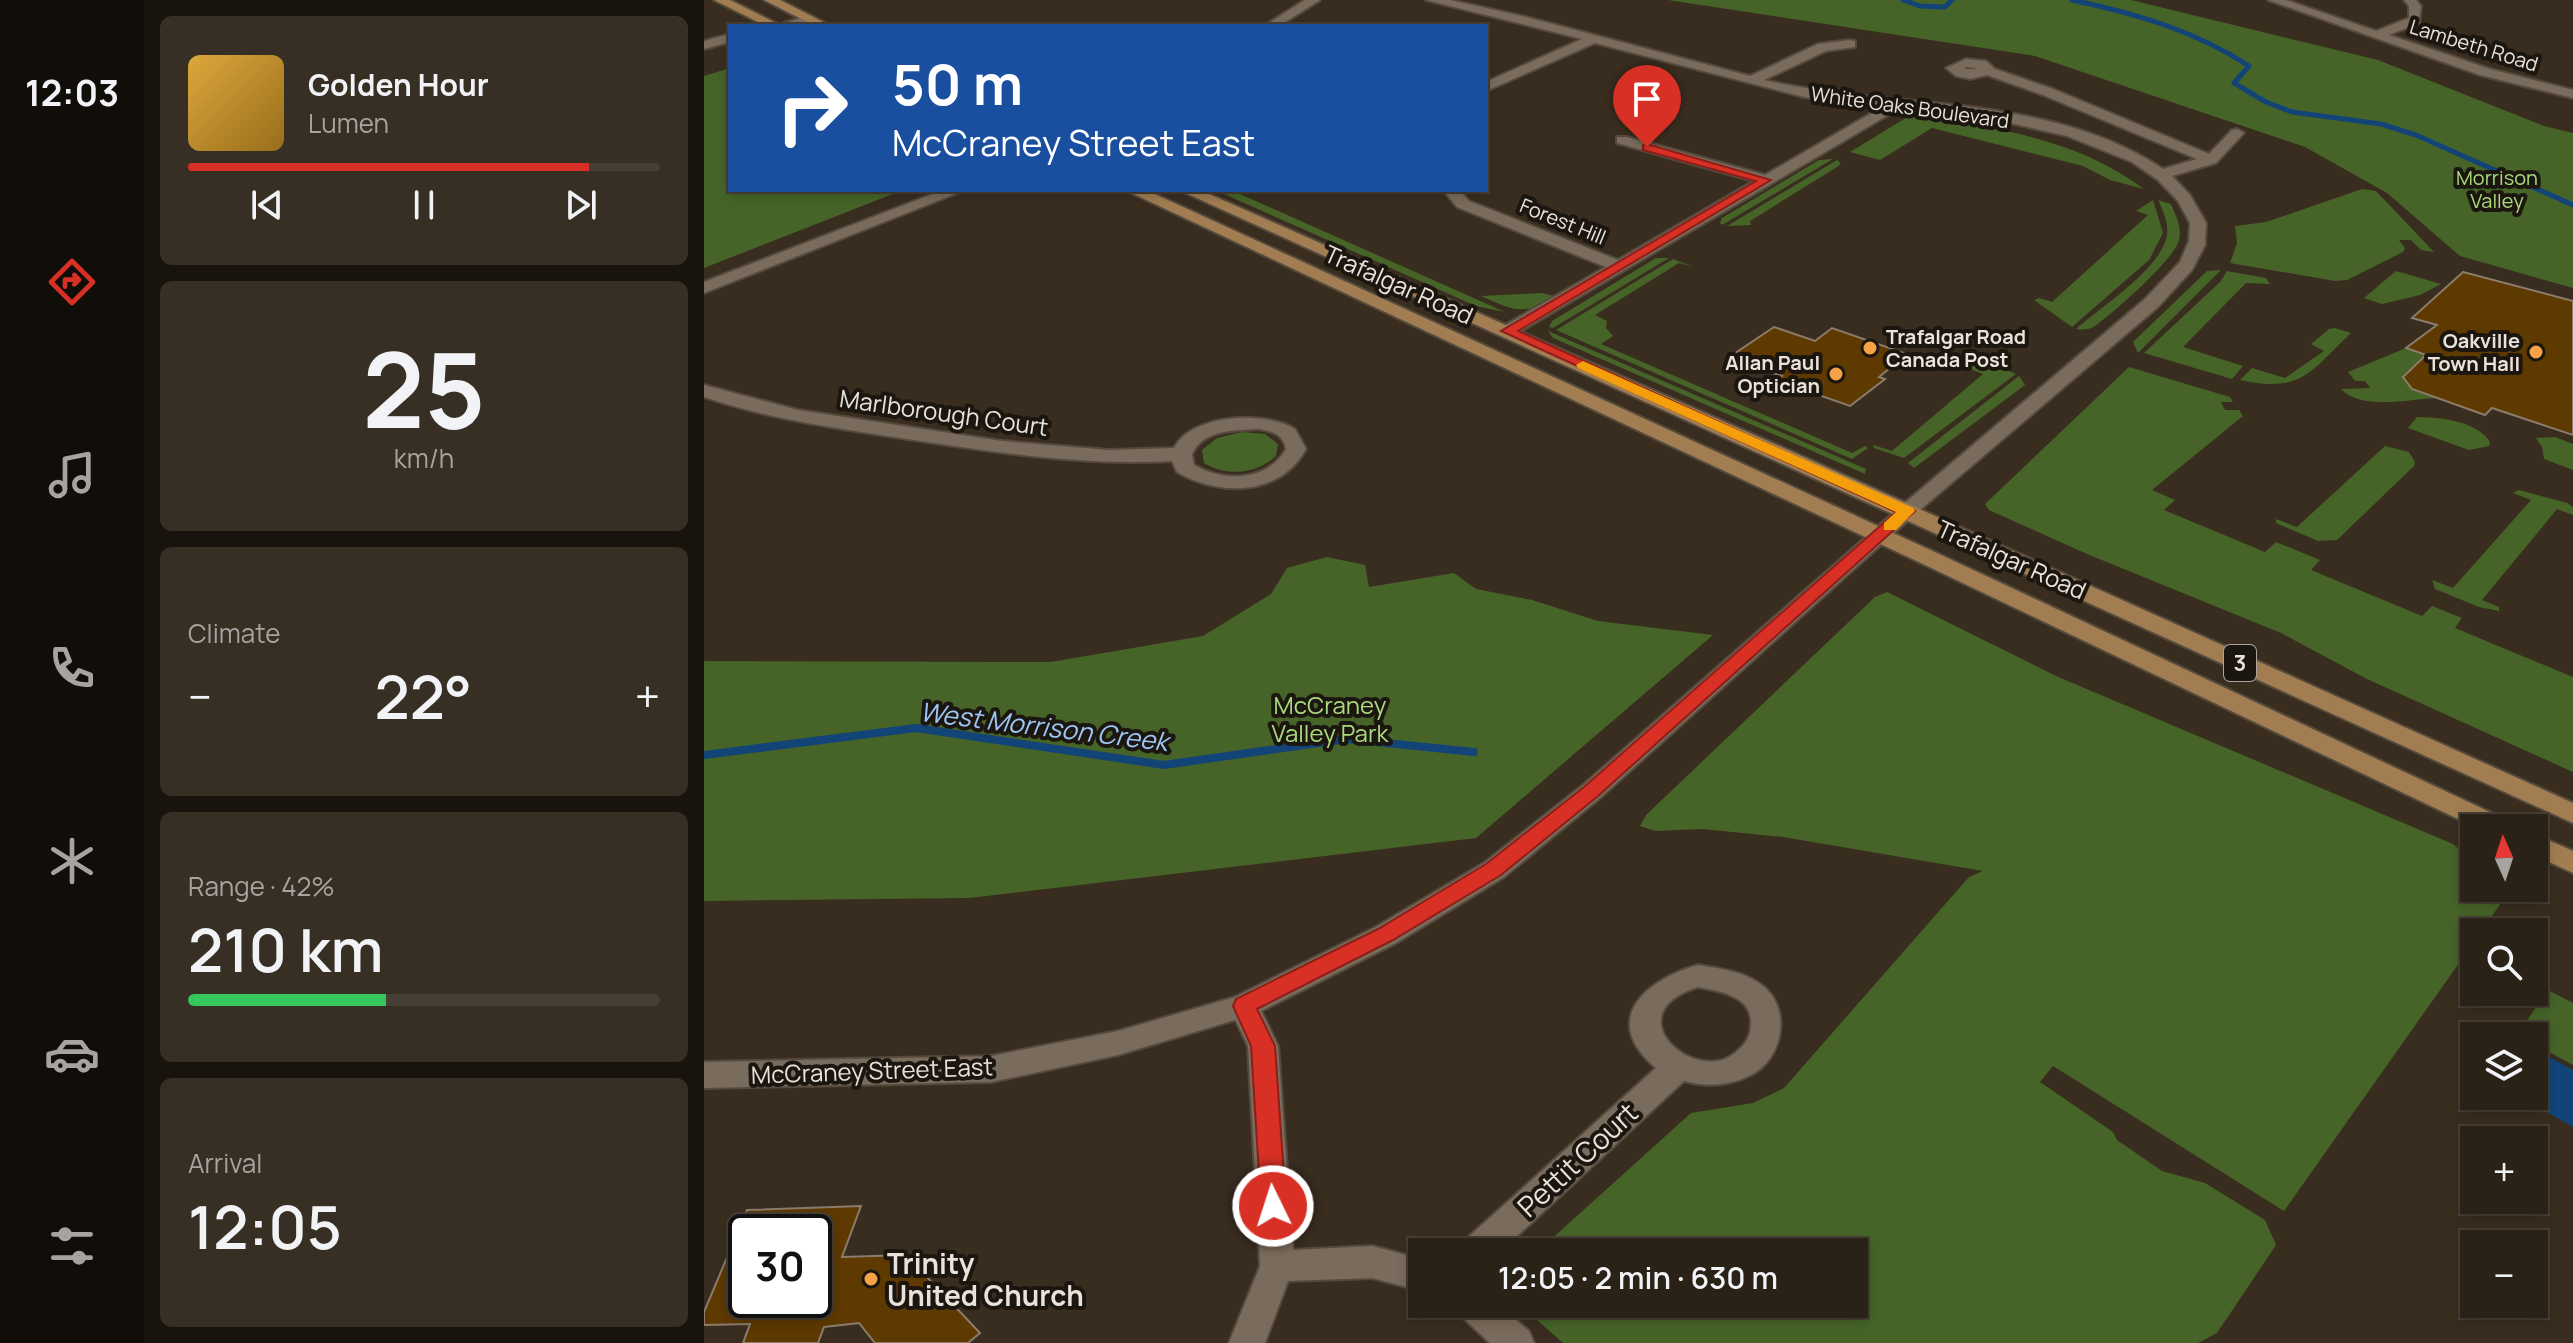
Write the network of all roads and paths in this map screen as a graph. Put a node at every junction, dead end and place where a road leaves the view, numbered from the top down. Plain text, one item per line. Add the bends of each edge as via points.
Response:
1 (720, 0) edge
2 (770, 0) edge
3 (1314, 0) edge
4 (1432, 0) edge
5 (2274, 0) edge
6 (2410, 0) edge
7 (774, 24) edge
8 (817, 24) edge
9 (1273, 24) edge
10 (2377, 35) junction
11 (1595, 38) junction
12 (728, 39) edge
13 (1850, 44) dead end
14 (704, 45) edge
15 (728, 47) edge
16 (704, 53) edge
17 (1987, 71) dead end
18 (1753, 80) junction
19 (1488, 86) edge
20 (2048, 92) junction
21 (2573, 94) edge
22 (1897, 104) junction
23 (2000, 117) junction
24 (2237, 133) dead end
25 (1622, 140) dead end
26 (2211, 160) junction
27 (2160, 175) junction
28 (1766, 180) junction
29 (952, 192) edge
30 (1137, 192) edge
31 (1192, 192) edge
32 (1453, 192) edge
33 (1619, 266) junction
34 (704, 288) edge
35 (1508, 331) junction
36 (704, 391) edge
37 (1181, 454) junction
38 (1907, 511) junction
39 (1880, 536) junction
40 (2470, 814) edge
41 (2573, 814) edge
42 (2548, 851) edge
43 (2573, 863) edge
44 (1244, 1006) junction
45 (1678, 1067) dead end
46 (704, 1075) edge
47 (1491, 1238) edge
48 (1277, 1266) junction
49 (1408, 1271) edge
50 (1488, 1318) edge
51 (1247, 1343) edge
52 (1516, 1343) edge

1 - 7 main road
2 - 8 main road
3 - 9 street
4 - 11 street, White Oaks Boulevard
5 - 10 street, Lambeth Road
6 - 10 street via 2415,20
10 - 21 street, Lambeth Road via 2485,72
11 - 18 street, White Oaks Boulevard
11 - 19 street
12 - 14 street
13 - 18 street via 1823,47
15 - 16 street
17 - 20 street
18 - 22 street, White Oaks Boulevard via 1806,94
20 - 23 street
20 - 26 street
22 - 23 street, White Oaks Boulevard
22 - 28 street
23 - 27 street, White Oaks Boulevard via 2085,138
24 - 26 street
25 - 28 street
26 - 27 street
27 - 38 street, White Oaks Boulevard via 2181,193 2198,222 2196,251 2185,267
28 - 33 street
29 - 34 street
30 - 39 main road, Trafalgar Road / 3
31 - 35 main road, Trafalgar Road / 3
32 - 33 street, Forest Hill via 1463,204
33 - 35 street
35 - 38 main road, Trafalgar Road / 3
36 - 37 street, Marlborough Court via 790,415 964,443 1065,455
37 - 37 street via 1184,468 1194,476 1228,483 1279,470 1296,449 1284,430 1242,423 1199,434
38 - 39 street, White Oaks Boulevard
38 - 41 main road, Trafalgar Road / 3
39 - 40 main road, Trafalgar Road / 3
39 - 44 street, McCraney Street East via 1591,792 1494,870 1386,935
42 - 43 main road
44 - 46 street, McCraney Street East via 1118,1043 991,1069
44 - 48 street via 1263,1046
45 - 47 street, Pettit Court
48 - 49 street via 1372,1262
48 - 51 street
50 - 52 street

